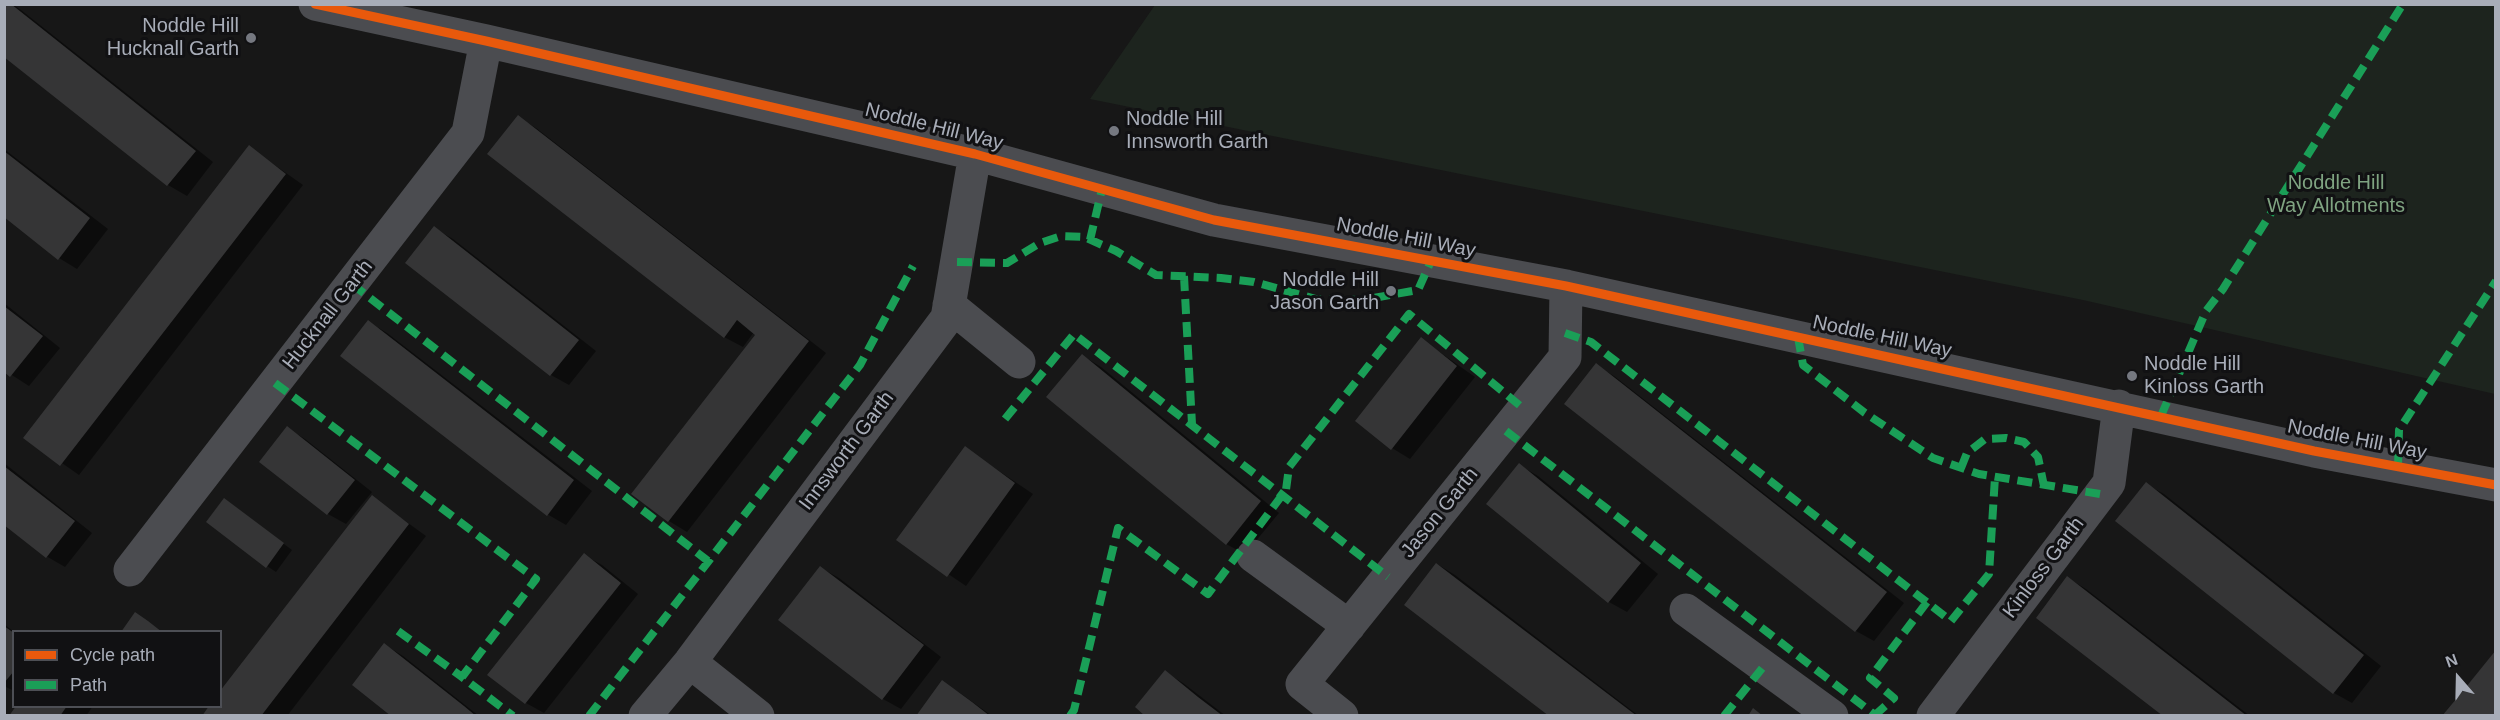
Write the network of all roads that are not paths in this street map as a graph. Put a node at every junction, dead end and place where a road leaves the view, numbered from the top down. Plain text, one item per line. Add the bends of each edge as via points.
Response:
1 (315, 4) edge
2 (486, 41) junction
3 (975, 154) junction
4 (1566, 286) junction
5 (949, 304) junction
6 (1019, 362) dead end
7 (2119, 406) junction
8 (2496, 485) edge
9 (1253, 556) dead end
10 (130, 570) dead end
11 (1686, 610) dead end
12 (1349, 626) junction
13 (690, 662) junction
14 (645, 716) edge
15 (758, 716) edge
16 (1342, 716) edge
17 (1832, 716) edge
18 (1933, 716) edge

1 - 2 street, Noddle Hill Way
2 - 3 street, Noddle Hill Way
2 - 10 street, Hucknall Garth via 468,133
3 - 4 street, Noddle Hill Way via 1214,220
3 - 5 street, Innsworth Garth
4 - 7 street, Noddle Hill Way
4 - 12 street, Jason Garth via 1565,357
5 - 6 street
5 - 13 street, Innsworth Garth via 947,318
7 - 8 street, Noddle Hill Way via 2314,451
7 - 18 street, Kinloss Garth via 2109,483
9 - 12 street
11 - 17 street
12 - 16 street, Jason Garth via 1302,684
13 - 14 street, Innsworth Garth
13 - 15 street

